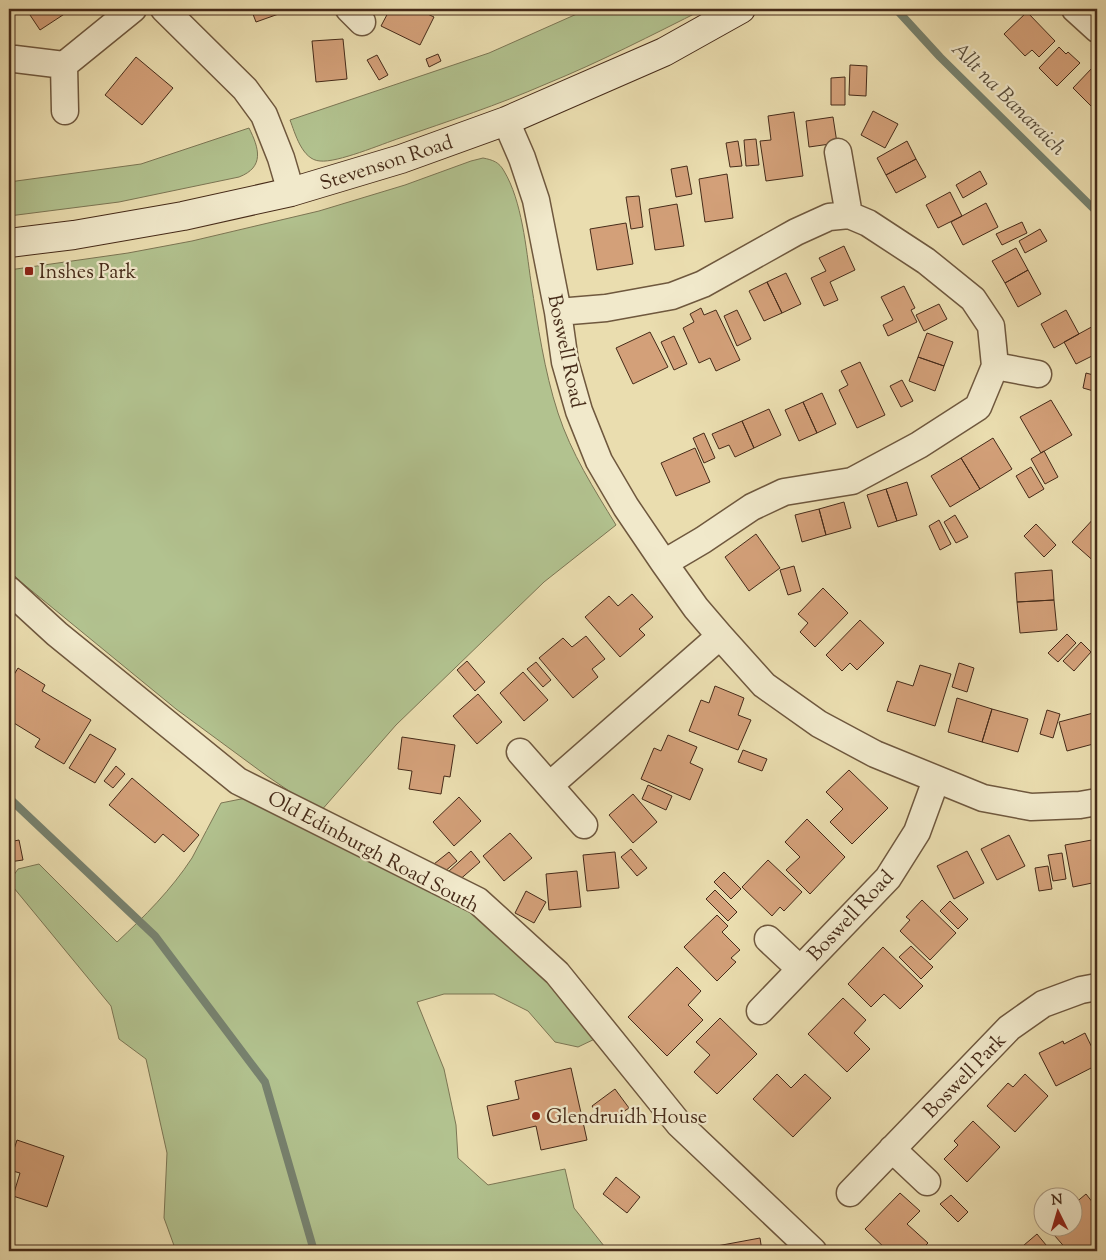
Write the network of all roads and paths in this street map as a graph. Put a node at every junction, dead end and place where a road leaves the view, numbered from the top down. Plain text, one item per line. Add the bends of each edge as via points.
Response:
1 (133, 9) edge
2 (164, 9) edge
3 (741, 9) edge
4 (1075, 9) edge
5 (1097, 29) edge
6 (15, 59) dead end
7 (64, 65) junction
8 (65, 111) dead end
9 (506, 122) junction
10 (838, 152) dead end
11 (290, 192) junction
12 (849, 215) junction
13 (9, 243) edge
14 (558, 312) junction
15 (995, 366) junction
16 (1038, 374) dead end
17 (664, 564) junction
18 (9, 590) edge
19 (720, 636) junction
20 (520, 752) dead end
21 (936, 780) junction
22 (550, 785) junction
23 (1097, 802) edge
24 (584, 825) dead end
25 (768, 939) dead end
26 (800, 969) junction
27 (1097, 987) edge
28 (760, 1011) dead end
29 (892, 1150) junction
30 (927, 1182) dead end
31 (850, 1193) dead end
32 (813, 1251) edge

1 - 7 street
2 - 11 street via 245,89 264,115
3 - 9 street, Stevenson Road via 664,52
4 - 5 street
6 - 7 street
7 - 8 street
9 - 11 street, Stevenson Road via 401,159
9 - 14 street, Boswell Road via 536,200
10 - 12 street
11 - 13 street, Stevenson Road via 74,236
12 - 14 street via 829,217 796,232 702,284 672,296 606,308
12 - 15 street via 868,223 926,261 973,299 991,326
14 - 17 street, Boswell Road via 565,362 579,411 599,461
15 - 16 street
15 - 17 street via 978,406 919,445 852,481 784,492 752,507
17 - 19 street, Boswell Road
18 - 32 street, Old Edinburgh Road South via 57,634 238,780 478,901 558,973 679,1124
19 - 21 street, Boswell Road via 764,685 819,724
19 - 22 street
20 - 22 street
21 - 23 street, Boswell Road via 983,798 1031,807
21 - 26 street, Boswell Road via 917,832 888,878
22 - 24 street
25 - 26 street
26 - 28 street, Boswell Road
27 - 29 street, Boswell Park via 1043,1004 1009,1028
29 - 30 street
29 - 31 street, Boswell Park

